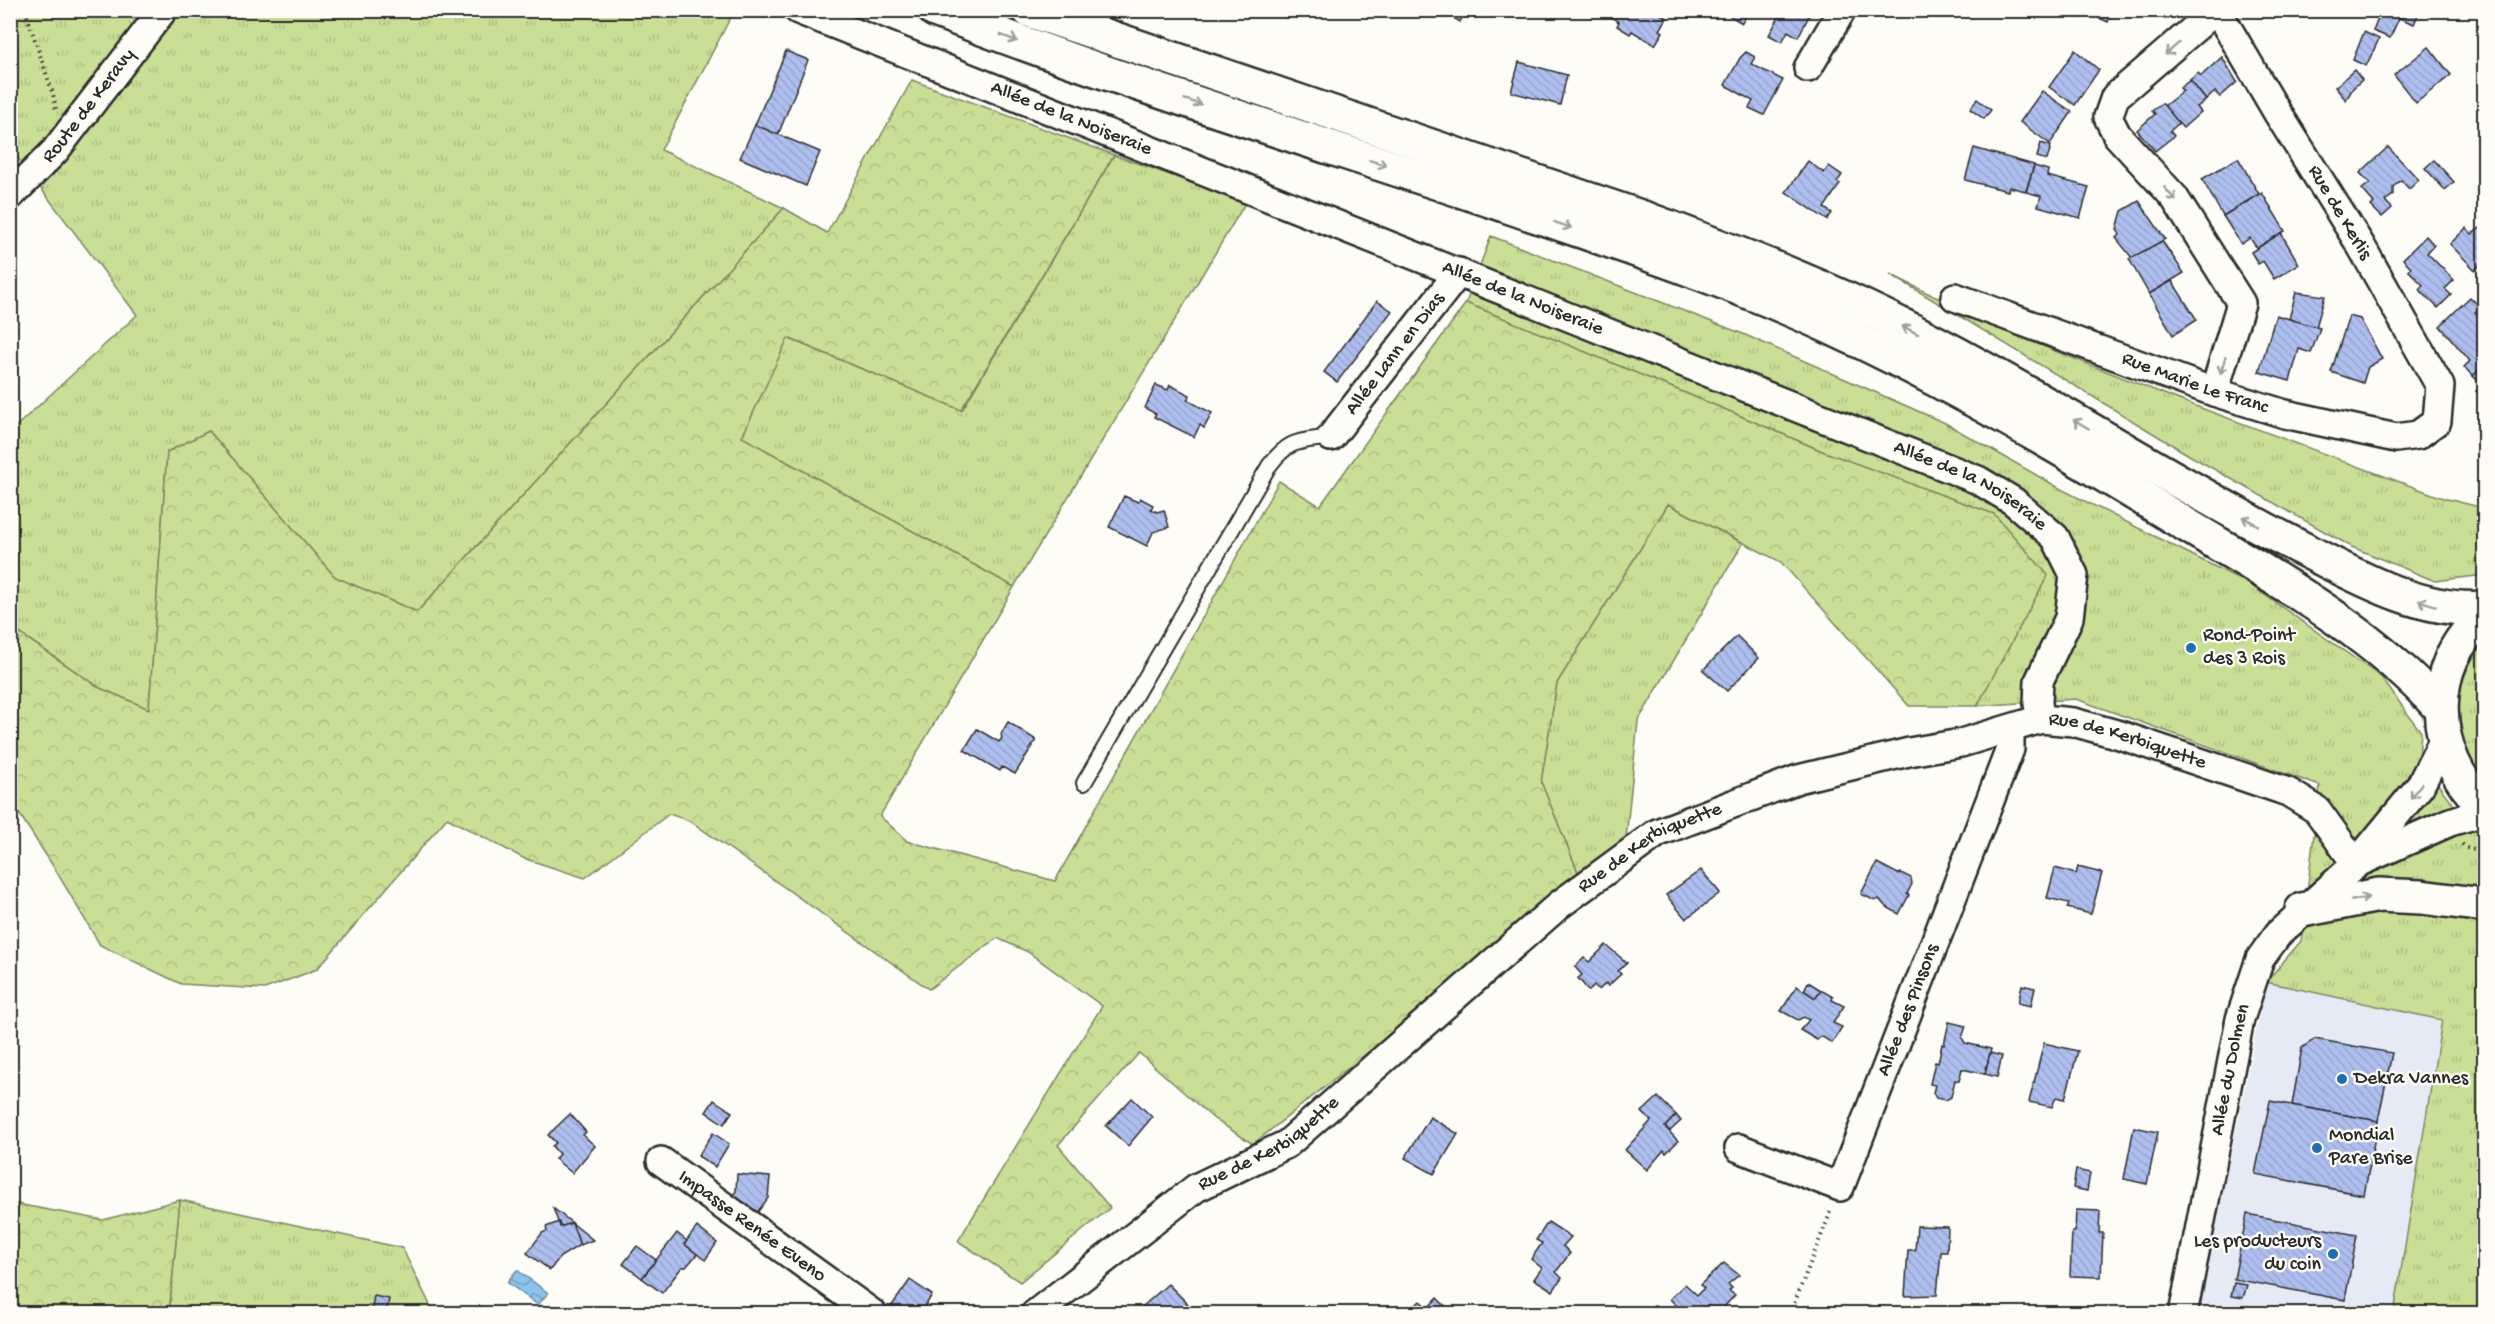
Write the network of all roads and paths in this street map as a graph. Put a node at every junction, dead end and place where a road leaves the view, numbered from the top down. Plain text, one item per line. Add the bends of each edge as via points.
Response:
1 (26, 10) edge
2 (163, 10) edge
3 (798, 10) edge
4 (935, 10) edge
5 (1029, 10) edge
6 (1842, 10) edge
7 (2216, 10) edge
8 (1808, 68) dead end
9 (55, 151) junction
10 (10, 196) edge
11 (1459, 272) junction
12 (1954, 297) dead end
13 (2214, 392) junction
14 (2437, 422) joint
15 (1331, 437) joint
16 (2484, 608) edge
17 (2484, 617) edge
18 (2041, 719) junction
19 (2442, 723) junction
20 (2010, 729) junction
21 (1084, 783) dead end
22 (2484, 805) edge
23 (2484, 812) edge
24 (2356, 864) junction
25 (2484, 904) edge
26 (2302, 910) junction
27 (1739, 1148) dead end
28 (661, 1161) dead end
29 (1840, 1186) junction
30 (873, 1314) edge
31 (1035, 1314) edge
32 (1790, 1314) edge
33 (2183, 1314) edge

1 - 9 path via 53,94 58,124
2 - 9 street, Route de Keravy
3 - 11 street, Allée de la Noiseraie
4 -> 19 main road via 1108,74 1606,239 1829,326 1996,412 2307,599 2402,668
16 -> 5 main road via 2433,605 2378,586 2254,524 1910,329 1738,253
6 - 8 street
7 -> 13 street via 2115,97 2108,117 2117,135 2174,197 2241,303
7 - 14 street, Rue de Kerlis via 2361,246 2440,386
9 - 10 street, Route de Keravy
11 - 15 street, Allée Lann en Dias
11 - 18 street, Allée de la Noiseraie via 1978,480 2013,501 2055,537 2074,575 2069,618 2038,681
12 - 13 street, Rue Marie Le Franc
13 - 14 street, Rue Marie Le Franc via 2285,414 2396,438 2418,435
15 - 21 lane via 1294,443 1282,449 1269,466
17 - 19 main road via 2463,639 2452,659 2444,681
18 - 20 street, Rue de Kerbiquette
18 - 24 street, Rue de Kerbiquette via 2073,722 2120,735 2288,792 2317,810
19 - 22 main road via 2450,760
19 -> 24 street, Allée du Dolmen via 2420,786
20 - 29 street, Allée des Pinsons via 2010,749
20 - 31 street, Rue de Kerbiquette via 1798,779 1657,833 1559,905 1287,1144 1196,1188
23 - 24 street, Allée du Dolmen via 2450,822
24 - 26 street, Allée du Dolmen
26 -> 25 main road via 2379,896
26 - 33 street, Allée du Dolmen via 2260,959 2240,1019
27 - 29 street
28 - 30 street, Impasse Renée Eveno
29 - 32 path

